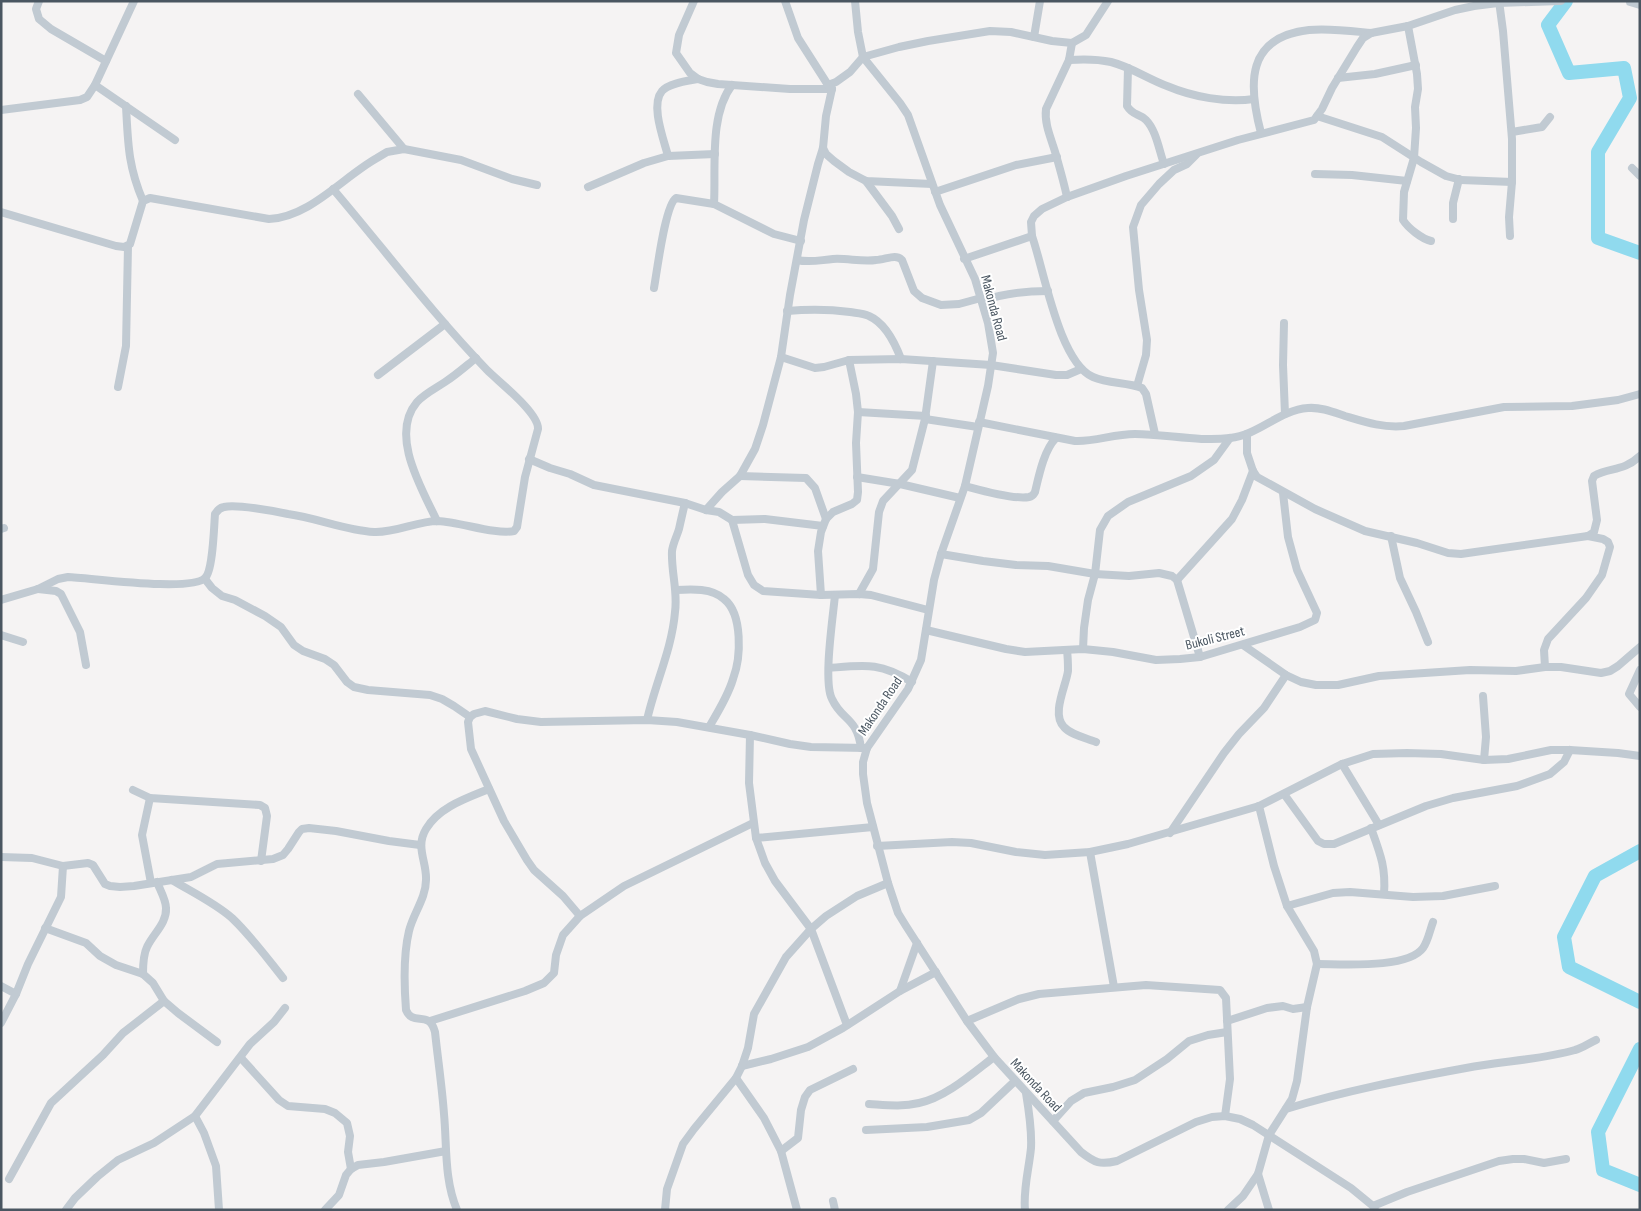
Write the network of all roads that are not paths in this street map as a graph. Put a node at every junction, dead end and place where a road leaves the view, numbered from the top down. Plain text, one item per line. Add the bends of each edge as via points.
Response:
1 (38, 1) edge
2 (134, 1) edge
3 (694, 1) edge
4 (785, 1) edge
5 (855, 1) edge
6 (1040, 1) edge
7 (1108, 1) edge
8 (1453, 1) edge
9 (1499, 2) edge
10 (1561, 2) edge
11 (1630, 2) edge
12 (1640, 5) edge
13 (1455, 10) junction
14 (1408, 26) junction
15 (1371, 33) junction
16 (1034, 37) junction
17 (1072, 44) junction
18 (863, 57) junction
19 (1069, 60) junction
20 (106, 61) junction
21 (1416, 65) junction
22 (1128, 68) junction
23 (1338, 78) junction
24 (698, 79) junction
25 (96, 85) junction
26 (732, 85) junction
27 (830, 87) junction
28 (358, 94) dead end
29 (1254, 99) junction
30 (126, 106) junction
31 (1, 110) edge
32 (1316, 116) junction
33 (1550, 117) dead end
34 (1512, 132) junction
35 (1261, 133) junction
36 (175, 140) dead end
37 (823, 148) junction
38 (404, 149) junction
39 (1197, 153) junction
40 (715, 154) junction
41 (668, 156) junction
42 (1057, 157) junction
43 (1414, 158) junction
44 (1164, 164) junction
45 (1632, 168) dead end
46 (1315, 174) dead end
47 (1640, 176) edge
48 (1459, 179) junction
49 (866, 181) junction
50 (1407, 181) junction
51 (1512, 182) junction
52 (932, 184) junction
53 (537, 185) dead end
54 (588, 187) dead end
55 (333, 189) junction
56 (935, 192) junction
57 (1068, 197) junction
58 (143, 200) junction
59 (714, 204) junction
60 (1, 212) edge
61 (1453, 219) dead end
62 (899, 229) dead end
63 (1032, 236) junction
64 (1510, 236) dead end
65 (801, 241) junction
66 (1431, 241) dead end
67 (128, 246) junction
68 (964, 258) junction
69 (797, 260) junction
70 (654, 288) dead end
71 (1048, 290) junction
72 (982, 299) junction
73 (788, 311) junction
74 (1284, 323) dead end
75 (445, 324) junction
76 (782, 356) junction
77 (476, 358) junction
78 (901, 359) junction
79 (849, 360) junction
80 (933, 361) junction
81 (991, 365) junction
82 (1081, 369) junction
83 (378, 375) dead end
84 (1137, 386) junction
85 (118, 387) dead end
86 (1640, 394) edge
87 (858, 412) junction
88 (1285, 414) junction
89 (926, 418) junction
90 (979, 425) junction
91 (1155, 434) junction
92 (1247, 434) junction
93 (1056, 438) junction
94 (1230, 438) junction
95 (1640, 456) edge
96 (529, 458) junction
97 (1252, 471) junction
98 (740, 476) junction
99 (857, 477) junction
100 (900, 484) junction
101 (965, 486) junction
102 (1283, 492) junction
103 (960, 498) junction
104 (685, 503) junction
105 (706, 510) junction
106 (732, 520) junction
107 (437, 521) junction
108 (825, 523) junction
109 (1391, 536) junction
110 (1588, 536) junction
111 (941, 554) junction
112 (1095, 574) junction
113 (205, 579) junction
114 (1176, 580) junction
115 (38, 589) junction
116 (676, 590) junction
117 (859, 594) junction
118 (821, 595) junction
119 (835, 595) junction
120 (1, 600) edge
121 (928, 610) junction
122 (926, 630) junction
123 (1, 635) edge
124 (23, 642) dead end
125 (1428, 642) dead end
126 (1243, 645) junction
127 (1640, 647) edge
128 (1083, 650) junction
129 (1067, 651) junction
130 (1200, 657) junction
131 (86, 665) dead end
132 (1545, 667) junction
133 (829, 668) junction
134 (1640, 670) edge
135 (1286, 675) junction
136 (912, 682) junction
137 (1483, 696) dead end
138 (1640, 707) edge
139 (470, 717) junction
140 (647, 720) junction
141 (709, 727) junction
142 (750, 735) junction
143 (1096, 742) dead end
144 (864, 748) junction
145 (1570, 750) junction
146 (1640, 756) edge
147 (1484, 760) junction
148 (1342, 764) junction
149 (489, 789) junction
150 (133, 790) dead end
151 (1284, 794) junction
152 (150, 798) junction
153 (1259, 806) junction
154 (753, 823) junction
155 (1375, 826) junction
156 (873, 827) junction
157 (1170, 833) junction
158 (756, 838) junction
159 (420, 845) junction
160 (877, 846) junction
161 (1090, 852) junction
162 (1, 857) edge
163 (261, 861) junction
164 (63, 866) junction
165 (172, 880) junction
166 (154, 883) junction
167 (888, 883) junction
168 (1495, 886) dead end
169 (1384, 894) junction
170 (1287, 906) junction
171 (580, 916) junction
172 (1433, 922) dead end
173 (45, 928) junction
174 (810, 929) junction
175 (917, 944) junction
176 (1317, 964) junction
177 (936, 972) junction
178 (143, 974) junction
179 (284, 978) dead end
180 (1, 986) edge
181 (1114, 987) junction
182 (900, 991) junction
183 (16, 994) junction
184 (164, 1001) junction
185 (1307, 1007) junction
186 (285, 1008) dead end
187 (430, 1021) junction
188 (967, 1021) junction
189 (1227, 1021) junction
190 (1, 1024) edge
191 (847, 1025) junction
192 (1227, 1032) junction
193 (1596, 1040) dead end
194 (217, 1042) dead end
195 (994, 1057) junction
196 (241, 1058) junction
197 (742, 1066) junction
198 (853, 1069) dead end
199 (736, 1078) junction
200 (1015, 1081) junction
201 (1026, 1093) junction
202 (869, 1104) dead end
203 (1286, 1109) junction
204 (195, 1116) junction
205 (1225, 1116) junction
206 (1053, 1121) junction
207 (866, 1130) dead end
208 (1269, 1135) junction
209 (446, 1151) junction
210 (781, 1151) junction
211 (1566, 1159) dead end
212 (351, 1168) junction
213 (1258, 1174) junction
214 (9, 1179) dead end
215 (1374, 1208) edge
216 (66, 1210) edge
217 (219, 1210) edge
218 (325, 1210) edge
219 (457, 1210) edge
220 (665, 1210) edge
221 (797, 1210) edge
222 (1025, 1210) edge
223 (1228, 1210) edge
224 (1269, 1210) edge

1 - 20 street via 39,19
2 - 20 street
3 - 24 street via 685,18 676,54
4 - 27 street via 798,38
5 - 18 street, Makonda Road
6 - 16 street
7 - 17 street via 1086,35
8 - 13 street
9 - 10 street
9 - 13 street
9 - 34 street
11 - 12 street
13 - 14 street
14 - 15 street
14 - 21 street
15 - 23 street via 1363,38
15 - 29 street via 1310,30 1281,38 1266,47 1256,65
16 - 17 street
16 - 18 street via 990,31 899,47
17 - 19 street
18 - 27 street
18 - 52 street, Makonda Road via 908,115
19 - 22 street via 1098,60
19 - 42 street via 1045,116
20 - 25 street
21 - 23 street
21 - 43 street via 1418,89
22 - 29 street via 1184,92 1241,101
22 - 44 street via 1127,106 1147,122
23 - 32 street
24 - 26 street
24 - 41 street via 670,86 658,97 656,109
25 - 30 street
25 - 31 street via 80,100
26 - 27 street via 790,89
26 - 40 street via 720,112
27 - 37 street
28 - 38 street
29 - 35 street
30 - 36 street
30 - 58 street via 132,173
32 - 35 street via 1314,120
32 - 43 street via 1382,137
33 - 34 street via 1539,128
34 - 51 street
35 - 39 street
37 - 49 street via 834,161
37 - 65 street
38 - 53 street via 462,160
38 - 55 street via 376,158
39 - 44 street
39 - 84 street via 1163,179 1142,205 1133,227 1147,340
40 - 41 street
40 - 59 street
41 - 54 street via 644,162
42 - 56 street via 1016,165
42 - 57 street
43 - 48 street via 1446,176
43 - 50 street
44 - 57 street
45 - 47 street
46 - 50 street
48 - 51 street
48 - 61 street
49 - 52 street
49 - 62 street
50 - 66 street via 1403,220
51 - 64 street
52 - 56 street, Makonda Road
55 - 58 street via 308,206 282,218 269,219 150,198
55 - 75 street
56 - 68 street, Makonda Road
57 - 63 street via 1034,216
58 - 67 street
59 - 65 street via 774,234
59 - 70 street via 683,198 672,200
60 - 67 street via 116,246
63 - 68 street
63 - 71 street
65 - 69 street
67 - 85 street via 126,346
68 - 72 street, Makonda Road
69 - 72 street via 876,260 895,256 902,260 914,291 922,298 941,305
69 - 73 street
71 - 72 street
71 - 82 street via 1062,335
72 - 81 street, Makonda Road via 992,342
73 - 76 street
73 - 78 street via 821,309 870,316 893,341
74 - 88 street
75 - 77 street
75 - 83 street
76 - 79 street via 815,368
76 - 98 street via 763,425
77 - 96 street via 537,422 538,430
77 - 107 street via 417,402 406,425 410,460
78 - 79 street
78 - 80 street
79 - 87 street
80 - 81 street
80 - 89 street
81 - 82 street via 1056,375
81 - 90 street, Makonda Road
82 - 84 street via 1107,382
84 - 91 street via 1146,394
86 - 88 street via 1572,406 1504,407 1390,427 1362,422 1324,409 1298,409
87 - 89 street
87 - 99 street
88 - 92 street
89 - 90 street
89 - 100 street via 912,470
90 - 93 street
90 - 101 street, Makonda Road
91 - 93 street via 1116,434 1086,442
91 - 94 street
92 - 94 street
92 - 97 street via 1247,453
93 - 101 street via 1047,451 1032,495 1006,495
94 - 112 street via 1214,460 1191,476 1128,502 1108,516 1100,530
95 - 110 street via 1619,469 1594,476 1597,520 1594,532
96 - 104 street via 594,485
96 - 107 street via 514,531 501,532
97 - 102 street
97 - 114 street via 1232,519
98 - 105 street
98 - 108 street via 806,478 815,488
99 - 100 street
99 - 108 street via 857,500 833,512
100 - 103 street
100 - 117 street via 883,501 873,569
101 - 103 street, Makonda Road
102 - 109 street via 1365,531
102 - 126 street, Bukoli Street via 1288,537 1297,570 1318,613 1315,620 1300,627
103 - 111 street, Makonda Road
104 - 105 street
104 - 116 street via 672,548
105 - 106 street via 719,512
106 - 108 street
106 - 118 street via 754,585 763,591
107 - 113 street via 375,532 269,510 223,507 215,514 211,561
108 - 118 street via 818,551
109 - 110 street via 1461,554
109 - 125 street via 1400,578
110 - 132 street via 1603,538 1610,547 1602,575 1586,598 1548,639 1544,650
111 - 112 street
111 - 121 street, Makonda Road
112 - 114 street via 1129,576 1160,573
112 - 128 street via 1088,600
113 - 115 street via 165,584 68,577
113 - 139 street via 222,596 243,603 280,627 303,651 334,665 354,687 430,695
114 - 130 street
115 - 120 street
115 - 131 street via 61,594 80,632
116 - 140 street via 676,612 669,648
116 - 141 street via 698,589 725,599 734,612 739,630 734,679
117 - 119 street
117 - 121 street
118 - 119 street
119 - 133 street
121 - 122 street, Makonda Road
122 - 129 street, Bukoli Street via 1025,652
122 - 136 street, Makonda Road via 921,660
123 - 124 street
126 - 130 street, Bukoli Street
126 - 135 street
127 - 132 street via 1610,671
128 - 129 street, Bukoli Street
128 - 130 street, Bukoli Street via 1156,660
129 - 143 street via 1068,672 1060,704 1060,721 1064,728
132 - 135 street via 1379,676 1324,685 1301,682
133 - 136 street via 883,667
133 - 144 street via 832,700 853,724
134 - 138 street via 1629,694
135 - 157 street via 1264,708 1224,754
136 - 144 street, Makonda Road
137 - 147 street
139 - 140 street via 485,711 541,722
139 - 149 street via 471,749
140 - 141 street
141 - 142 street
142 - 144 street via 811,747
142 - 154 street via 748,783
144 - 156 street, Makonda Road via 863,774
145 - 146 street
145 - 147 street via 1552,750 1508,760
145 - 155 street via 1564,762 1550,774 1517,786 1426,806
147 - 148 street via 1407,753 1372,754
148 - 151 street
148 - 155 street
149 - 159 street via 432,820
149 - 171 street via 526,860
150 - 152 street
151 - 153 street
151 - 155 street via 1318,841 1324,844 1334,844
152 - 163 street via 260,805 267,816
152 - 166 street via 142,835
153 - 157 street
153 - 170 street
154 - 158 street
154 - 171 street via 624,886
155 - 169 street via 1384,866
156 - 158 street
156 - 160 street, Makonda Road
157 - 161 street
158 - 174 street via 775,882
159 - 163 street via 309,828 298,832 282,855
159 - 187 street via 426,881 407,944 406,1005 412,1018
160 - 161 street via 952,842 1044,855
160 - 167 street, Makonda Road
161 - 181 street
162 - 164 street via 32,858
163 - 165 street via 217,864 190,877
164 - 166 street via 93,865 101,880 110,886
164 - 173 street via 61,897
165 - 166 street
165 - 179 street via 231,917
166 - 178 street via 166,909 163,922 147,947
167 - 174 street via 857,896
167 - 175 street, Makonda Road via 898,912
168 - 169 street via 1443,896
169 - 170 street via 1333,893
170 - 176 street via 1314,951
171 - 187 street via 563,935 554,973 544,982 512,996
172 - 176 street via 1424,947 1409,958 1366,964
173 - 178 street via 86,943 116,965
173 - 183 street
174 - 191 street
174 - 197 street via 786,957 754,1014
175 - 177 street, Makonda Road
175 - 182 street
176 - 185 street
177 - 182 street
177 - 188 street, Makonda Road
178 - 184 street
180 - 183 street
181 - 188 street via 1039,994
181 - 189 street via 1146,985 1217,989 1226,998
182 - 191 street
183 - 190 street
184 - 194 street
184 - 214 street via 123,1033 51,1102
185 - 189 street via 1267,1008
185 - 203 street via 1297,1082
186 - 196 street
187 - 209 street via 435,1032
188 - 195 street, Makonda Road
189 - 192 street
191 - 197 street via 808,1046
192 - 205 street via 1230,1078
192 - 206 street via 1190,1041 1135,1080 1084,1092
193 - 203 street via 1553,1055 1457,1070
195 - 200 street, Makonda Road
195 - 202 street via 944,1093 921,1103
196 - 204 street
196 - 212 street via 288,1106 325,1109 347,1123
197 - 199 street
198 - 210 street via 810,1090 801,1110 798,1138
199 - 210 street via 764,1118
199 - 220 street via 683,1144 667,1189
200 - 201 street, Makonda Road
200 - 207 street via 969,1120 927,1127
201 - 206 street, Makonda Road
201 - 222 street via 1030,1148
203 - 208 street
204 - 216 street via 154,1143 118,1160
204 - 217 street via 216,1166
205 - 206 street, Makonda Road via 1196,1122 1105,1164 1091,1160 1081,1152
205 - 208 street, Makonda Road via 1254,1125
208 - 213 street
208 - 215 street, Makonda Road via 1351,1188
209 - 212 street
209 - 219 street
210 - 221 street
211 - 215 street via 1544,1163 1518,1159 1499,1161 1415,1189
212 - 218 street via 339,1195
213 - 223 street
213 - 224 street

